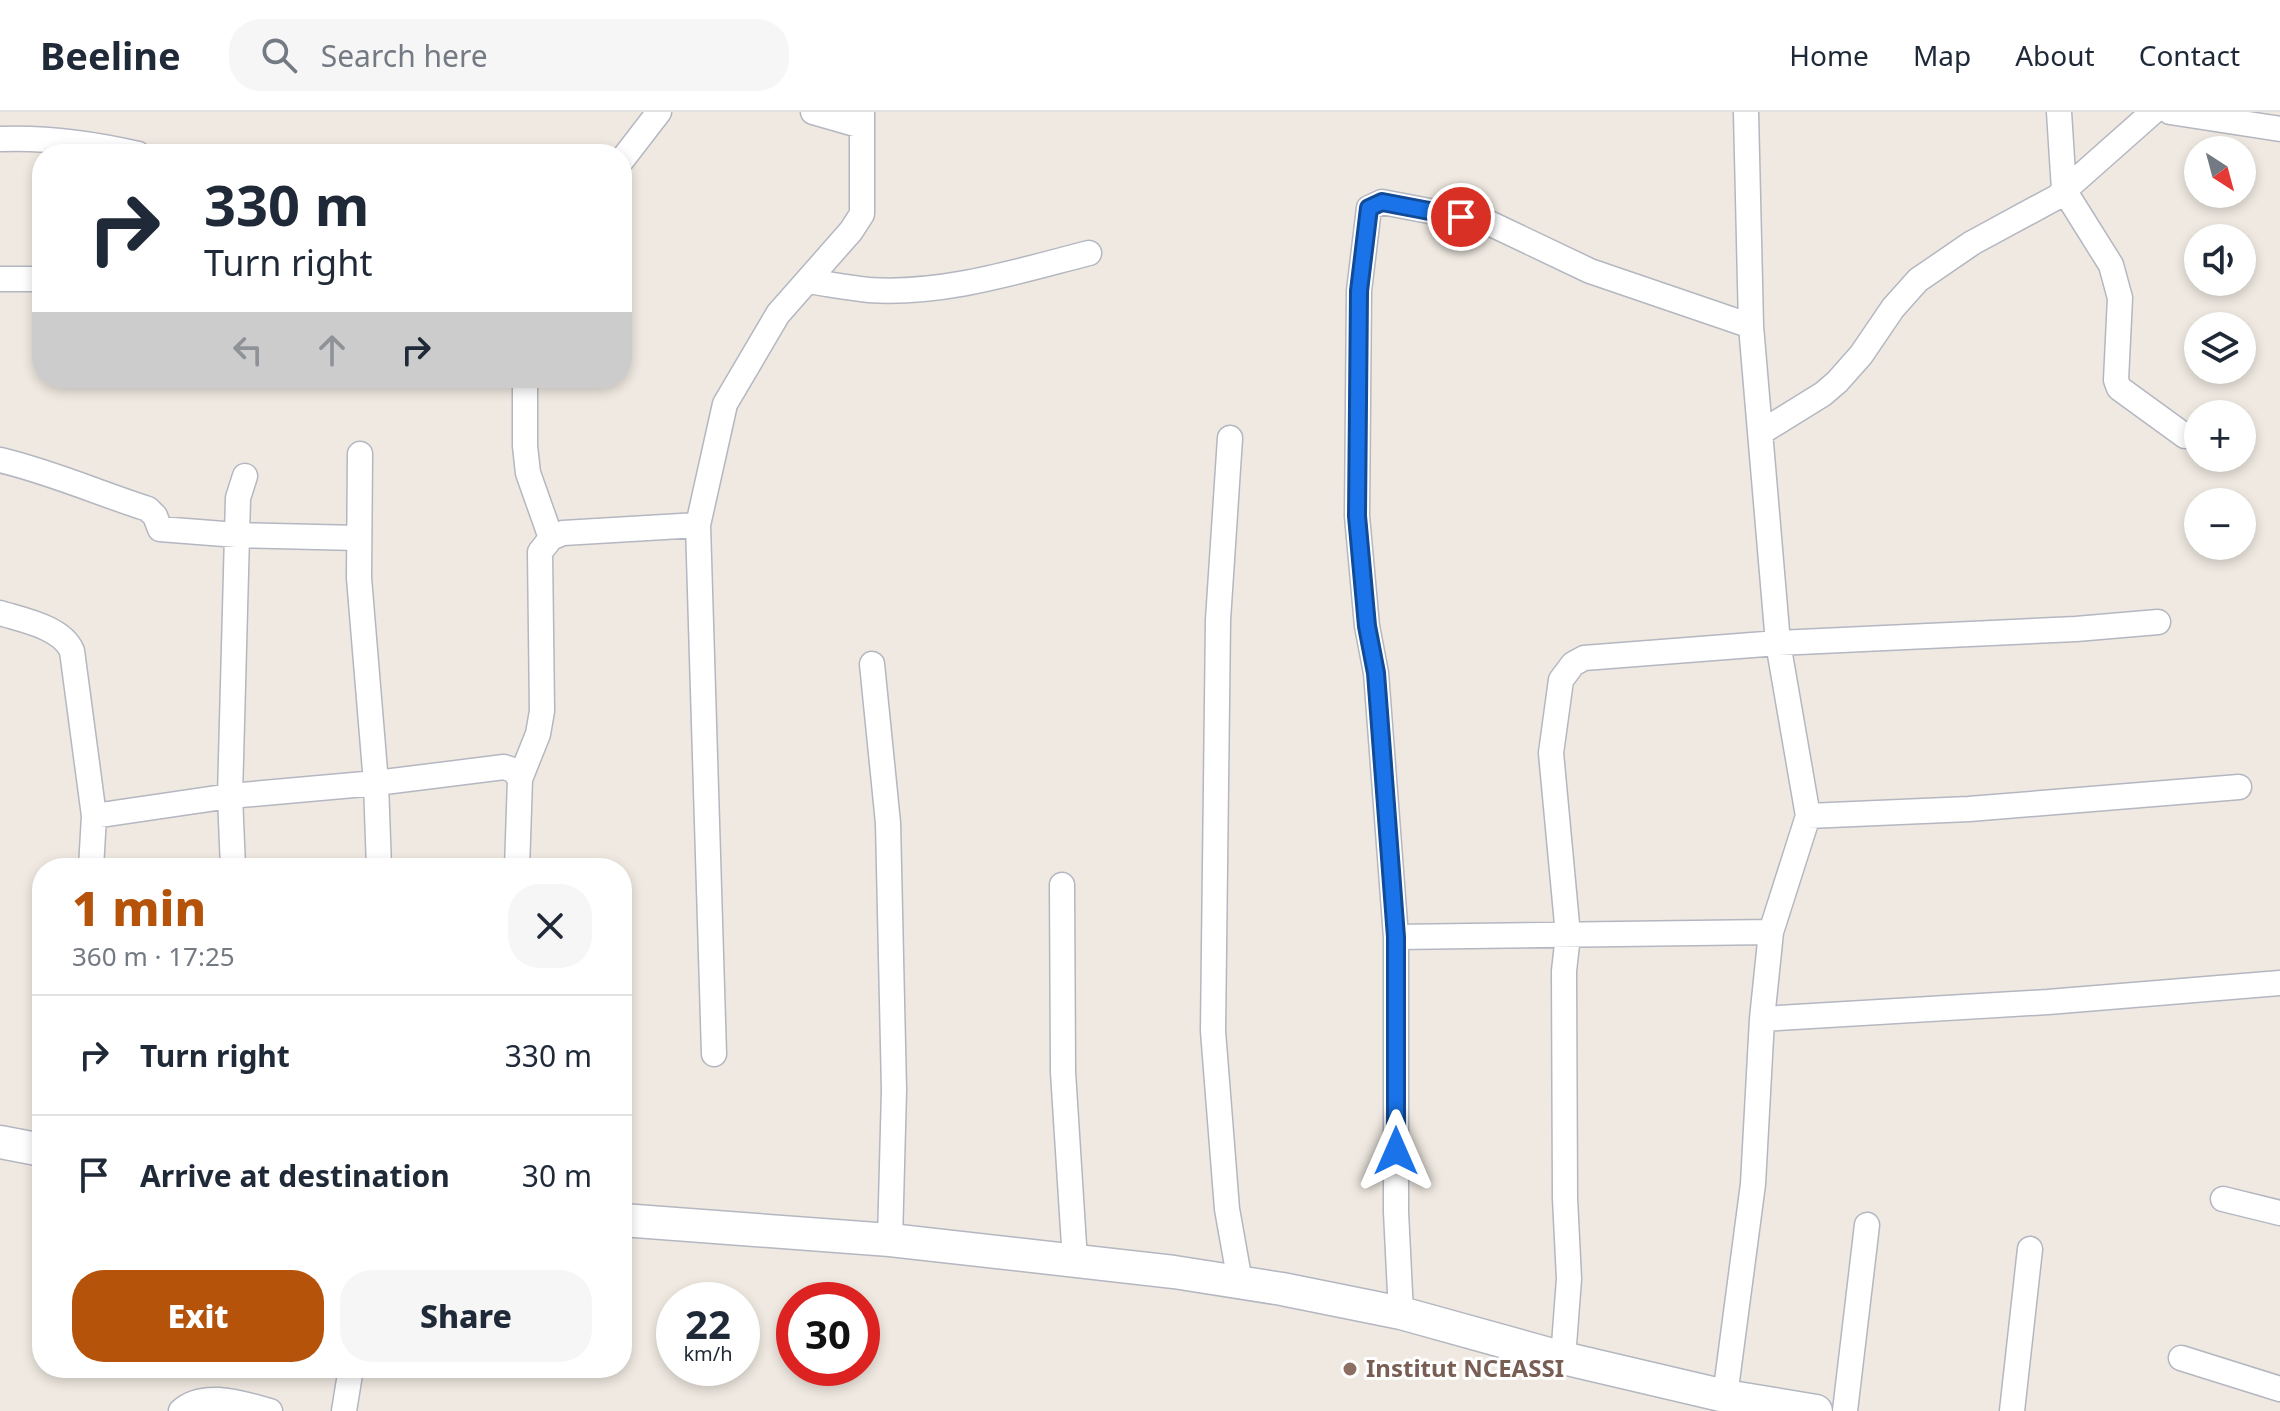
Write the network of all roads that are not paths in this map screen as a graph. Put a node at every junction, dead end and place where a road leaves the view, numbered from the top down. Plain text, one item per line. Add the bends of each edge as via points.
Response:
1 (659, 112) edge
2 (813, 112) edge
3 (1746, 112) edge
4 (2059, 112) edge
5 (2153, 112) edge
6 (2170, 112) edge
7 (862, 119) edge
8 (2280, 129) edge
9 (0, 139) edge
10 (95, 144) edge
11 (632, 147) edge
12 (2064, 190) junction
13 (1089, 253) dead end
14 (0, 279) edge
15 (32, 279) edge
16 (807, 281) junction
17 (1751, 326) junction
18 (525, 388) edge
19 (1760, 433) junction
20 (2184, 435) edge
21 (1230, 438) dead end
22 (360, 454) dead end
23 (0, 460) edge
24 (245, 476) dead end
25 (698, 525) junction
26 (237, 535) junction
27 (358, 538) junction
28 (551, 538) junction
29 (0, 613) edge
30 (2158, 622) dead end
31 (1778, 643) junction
32 (872, 664) dead end
33 (520, 779) junction
34 (376, 783) junction
35 (2239, 787) dead end
36 (230, 796) junction
37 (94, 816) junction
38 (1808, 816) junction
39 (92, 858) edge
40 (233, 858) edge
41 (379, 858) edge
42 (517, 858) edge
43 (1062, 885) dead end
44 (1771, 932) junction
45 (1568, 935) junction
46 (1396, 937) junction
47 (2280, 983) edge
48 (1762, 1019) junction
49 (714, 1054) dead end
50 (0, 1142) edge
51 (32, 1148) edge
52 (2223, 1199) dead end
53 (2280, 1213) edge
54 (632, 1221) edge
55 (1867, 1225) dead end
56 (890, 1240) junction
57 (2030, 1249) dead end
58 (1075, 1261) junction
59 (1240, 1282) junction
60 (1401, 1313) junction
61 (1563, 1358) junction
62 (2181, 1358) dead end
63 (349, 1378) edge
64 (2280, 1389) edge
65 (1725, 1396) junction
66 (181, 1411) edge
67 (270, 1411) edge
68 (344, 1411) edge
69 (1816, 1411) edge
70 (1845, 1411) edge
71 (2012, 1411) edge

1 - 11 street
2 - 7 street
3 - 17 street
4 - 12 street
5 - 12 street
6 - 8 street
7 - 16 street via 862,214
9 - 10 street
12 - 19 street via 1918,280 1837,382
12 - 20 street via 2111,265 2120,298 2119,388
13 - 16 street via 943,286 871,290
14 - 15 street
16 - 25 street via 778,314 725,404
17 - 19 street
17 - 46 street via 1590,271 1487,222 1382,202 1369,208 1359,291 1357,516 1376,673
18 - 28 street via 528,473
19 - 31 street
21 - 59 street via 1218,620 1213,1031 1227,1209
22 - 27 street
23 - 26 street via 45,470 148,509 160,529
24 - 26 street
25 - 28 street
25 - 49 street
26 - 27 street
26 - 36 street
27 - 34 street
28 - 33 street via 540,552 542,711
29 - 37 street via 69,643
30 - 31 street
31 - 38 street
31 - 45 street via 1584,658 1561,680 1551,753
32 - 56 street via 888,823 894,1090
33 - 34 street via 504,767
33 - 42 street
34 - 36 street
34 - 41 street
35 - 38 street
36 - 37 street
36 - 40 street
37 - 39 street
38 - 44 street
43 - 58 street via 1063,1072
44 - 45 street
44 - 48 street
45 - 46 street
45 - 61 street via 1564,986 1569,1279
46 - 60 street
47 - 48 street
48 - 65 street via 1753,1184
50 - 51 main road
52 - 53 street
54 - 56 main road
55 - 70 street
56 - 58 main road
57 - 71 street
58 - 59 main road
59 - 60 main road
60 - 61 main road
61 - 65 main road
62 - 64 street
63 - 68 street
65 - 69 main road
66 - 67 street via 204,1400

